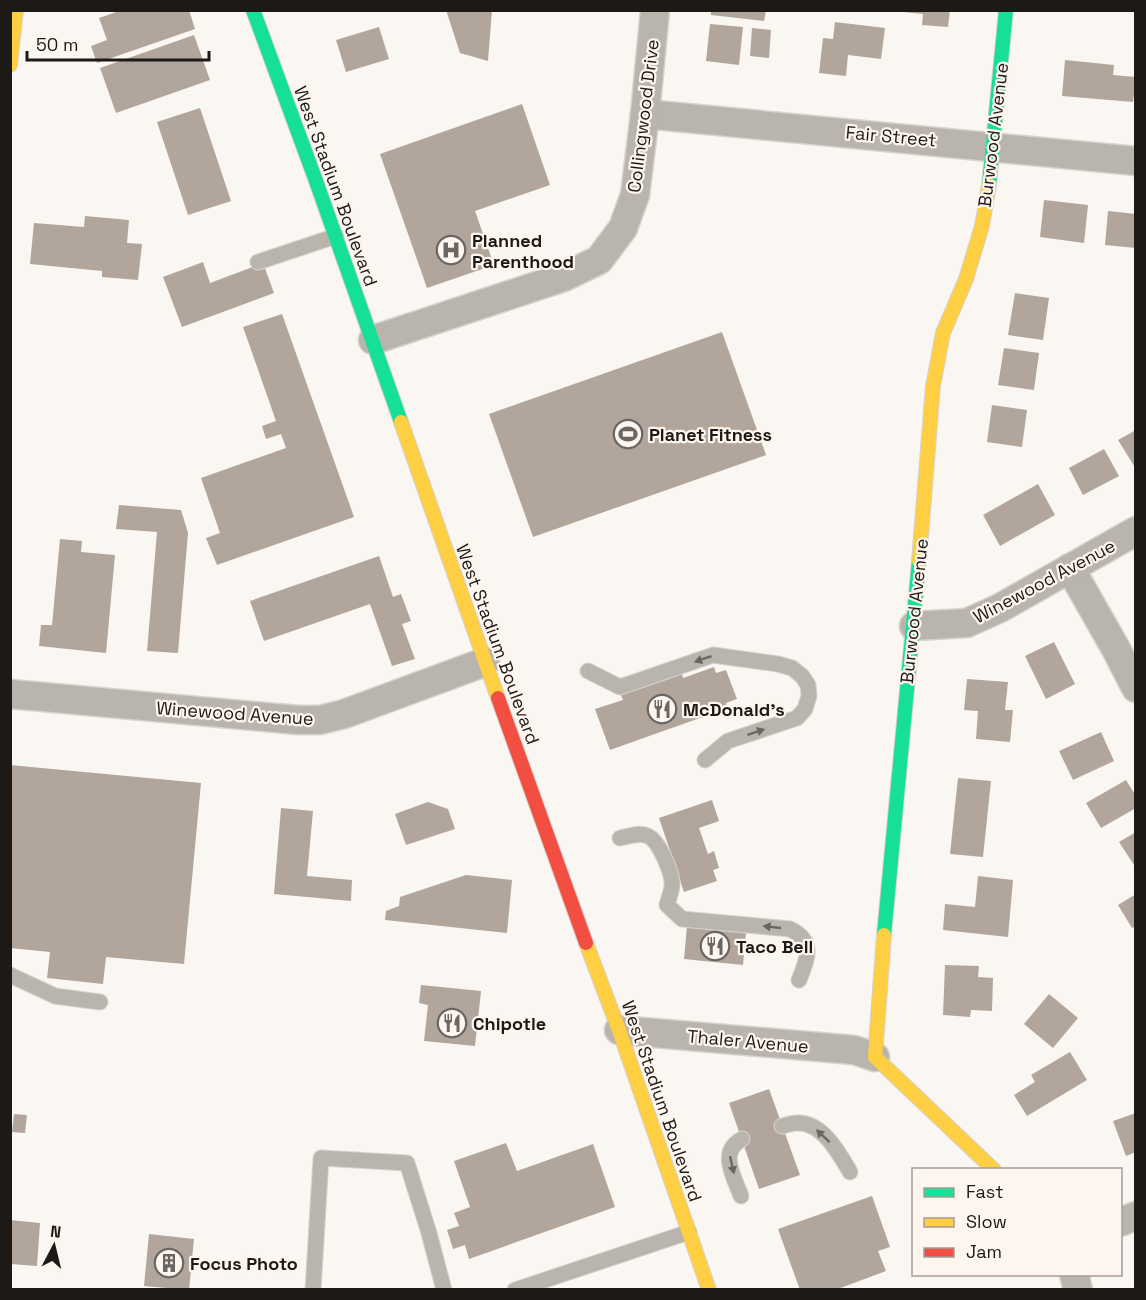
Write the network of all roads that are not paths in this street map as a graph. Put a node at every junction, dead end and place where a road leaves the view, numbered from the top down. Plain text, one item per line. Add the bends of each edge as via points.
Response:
1 (254, 10) edge
2 (655, 10) edge
3 (1006, 10) edge
4 (14, 19) edge
5 (10, 65) edge
6 (645, 114) junction
7 (994, 146) junction
8 (1136, 161) edge
9 (336, 236) junction
10 (258, 262) dead end
11 (373, 340) junction
12 (1136, 531) edge
13 (1070, 568) junction
14 (914, 626) junction
15 (485, 662) junction
16 (588, 670) dead end
17 (1136, 688) edge
18 (10, 694) edge
19 (705, 760) dead end
20 (620, 838) dead end
21 (10, 975) edge
22 (799, 980) dead end
23 (100, 1002) dead end
24 (619, 1030) junction
25 (875, 1057) junction
26 (782, 1126) dead end
27 (742, 1139) dead end
28 (992, 1168) edge
29 (850, 1172) dead end
30 (741, 1196) dead end
31 (689, 1232) junction
32 (313, 1290) edge
33 (444, 1290) edge
34 (515, 1290) edge
35 (709, 1290) edge

1 - 9 main road, West Stadium Boulevard
2 - 6 street, Collingwood Drive
3 - 7 main road, Burwood Avenue
4 - 5 main road
6 - 7 street, Fair Street
6 - 11 street, Collingwood Drive via 635,195 623,228 599,260 564,277
7 - 8 street, Fair Street
7 - 14 main road, Burwood Avenue via 982,226 966,279 943,333 933,386
9 - 10 lane
9 - 11 main road, West Stadium Boulevard
11 - 15 main road, West Stadium Boulevard
12 - 13 street, Winewood Avenue
13 - 14 street, Winewood Avenue via 967,623
13 - 17 street
14 - 25 main road, Burwood Avenue
15 - 18 street, Winewood Avenue via 320,720
15 - 24 main road, West Stadium Boulevard
19 -> 16 lane via 728,741 797,718 809,696 802,676 778,664 713,655 620,687
22 -> 20 lane via 808,951 798,933 682,918 667,904 672,882 658,843 639,834
21 - 23 lane via 55,996
24 - 25 street, Thaler Avenue via 854,1050
24 - 31 main road, West Stadium Boulevard
25 - 28 main road
29 -> 26 lane via 835,1147 808,1124
27 -> 30 lane via 729,1152
31 - 34 lane
31 - 35 main road, West Stadium Boulevard
32 - 33 lane via 321,1158 407,1163

